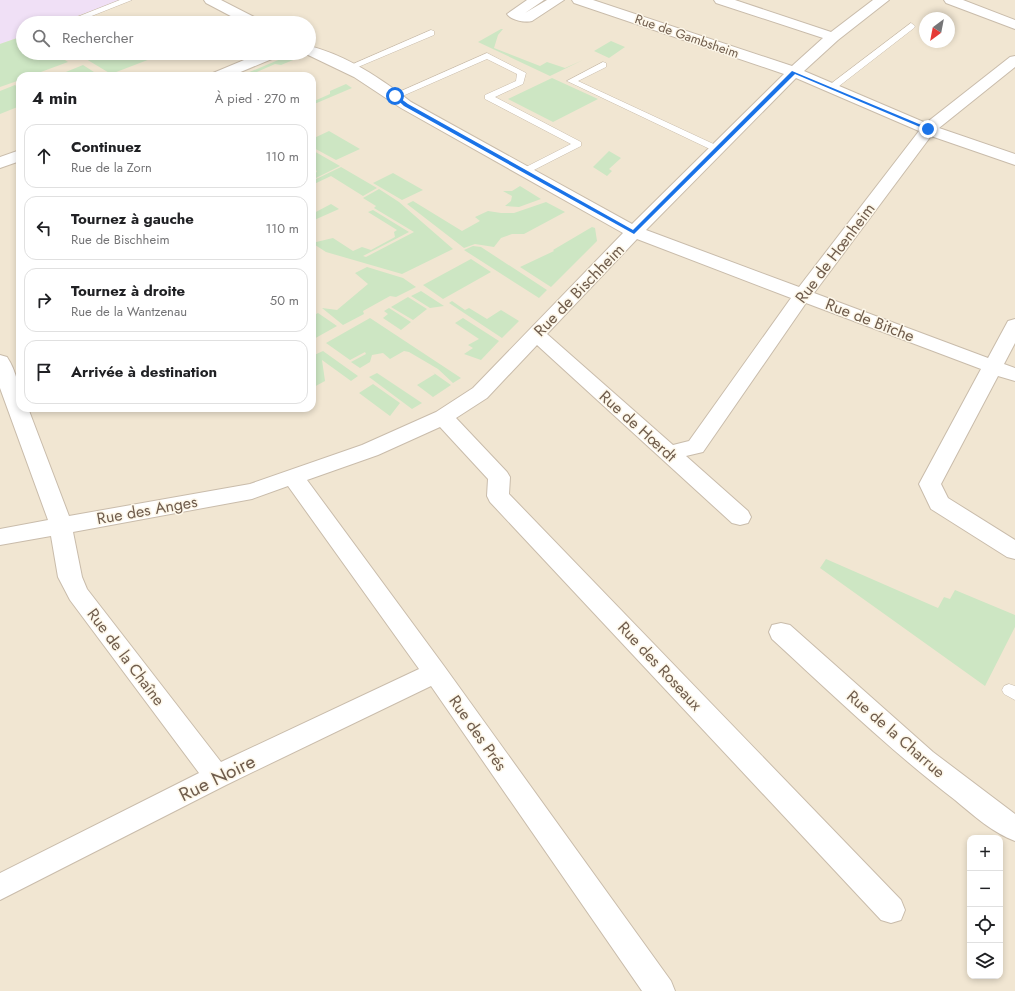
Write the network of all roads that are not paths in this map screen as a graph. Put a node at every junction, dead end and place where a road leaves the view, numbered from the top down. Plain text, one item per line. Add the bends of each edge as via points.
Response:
1 (128, 0) edge
2 (211, 0) edge
3 (537, 0) edge
4 (557, 0) edge
5 (721, 0) edge
6 (882, 0) edge
7 (951, 0) edge
8 (589, 1) edge
9 (85, 16) edge
10 (242, 16) edge
11 (1015, 25) edge
12 (911, 26) dead end
13 (431, 33) dead end
14 (832, 37) junction
15 (316, 53) edge
16 (257, 60) edge
17 (1015, 60) edge
18 (603, 65) dead end
19 (348, 68) junction
20 (228, 72) edge
21 (794, 72) junction
22 (831, 88) junction
23 (395, 96) junction
24 (928, 129) junction
25 (717, 149) junction
26 (16, 157) edge
27 (1015, 160) edge
28 (0, 163) edge
29 (525, 171) junction
30 (634, 232) junction
31 (804, 295) junction
32 (1015, 325) edge
33 (536, 334) junction
34 (0, 361) edge
35 (993, 366) junction
36 (1015, 375) edge
37 (16, 404) edge
38 (19, 412) edge
39 (443, 417) junction
40 (669, 453) junction
41 (293, 477) junction
42 (740, 517) dead end
43 (61, 526) junction
44 (0, 537) edge
45 (1015, 551) edge
46 (781, 632) dead end
47 (435, 673) junction
48 (217, 777) junction
49 (1015, 829) edge
50 (0, 886) edge
51 (890, 910) dead end
52 (660, 991) edge

1 - 9 lane
2 - 10 street
3 - 4 street via 514,14 527,18
5 - 14 street
6 - 14 street, Rue de Bischheim
7 - 11 street
8 - 21 street, Rue de Gambsheim
12 - 22 lane
13 - 19 lane
14 - 21 street, Rue de Bischheim
15 - 19 street, Rue de Bitche
16 - 20 street
17 - 24 street, Rue de Hœnheim
18 - 25 lane via 571,81
19 - 23 street, Rue de Bitche
21 - 22 street, Rue de Gambsheim
21 - 25 street, Rue de Bischheim
22 - 24 street, Rue de Gambsheim
23 - 29 street, Rue de Bitche via 406,105
23 - 29 lane via 487,56 522,73 520,82 488,97 578,144
24 - 27 street, Rue de Gambsheim
24 - 31 street, Rue de Hœnheim
25 - 30 street, Rue de Bischheim
26 - 28 street
29 - 30 street, Rue de Bitche
30 - 31 street, Rue de Bitche
30 - 33 street, Rue de Bischheim
31 - 35 street, Rue de Bitche
31 - 40 street, Rue de Hœnheim via 696,446
32 - 35 street
33 - 39 street, Rue de Bischheim via 480,393
33 - 40 street, Rue de Hœrdt
34 - 37 street, Rue de la Chaîne
35 - 36 street, Rue de Bitche
35 - 45 street via 930,484 939,502
38 - 43 street, Rue de la Chaîne
39 - 41 street, Rue de Bischheim via 370,450
39 - 51 street, Rue des Roseaux via 499,477 498,496
40 - 42 street, Rue de Hœrdt
41 - 43 street, Rue des Anges via 245,492
41 - 47 street, Rue des Prés
43 - 44 street, Rue des Anges
43 - 48 street, Rue de la Chaîne via 70,577 78,594
46 - 49 street, Rue de la Charrue via 894,735 977,804
47 - 48 street, Rue Noire
47 - 52 street, Rue des Prés
48 - 50 street, Rue Noire

